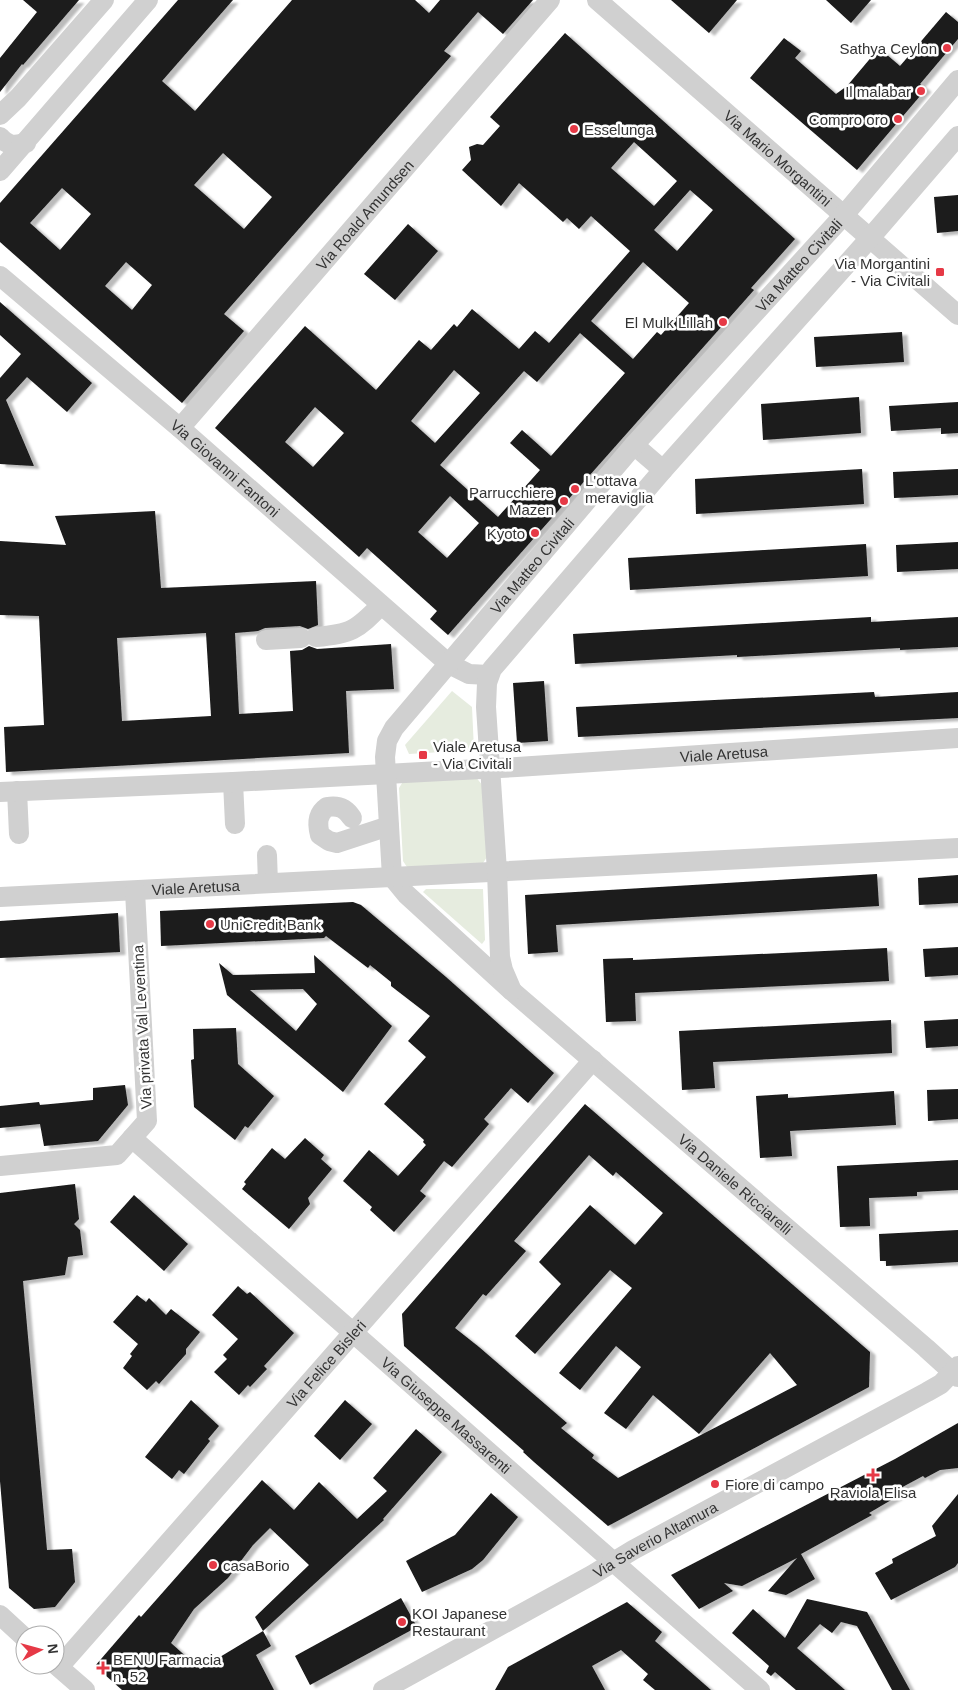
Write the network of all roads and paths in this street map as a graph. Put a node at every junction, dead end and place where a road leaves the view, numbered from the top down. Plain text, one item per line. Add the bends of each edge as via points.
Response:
1 (104, 0) edge
2 (148, 0) edge
3 (550, 0) edge
4 (597, 0) edge
5 (958, 80) edge
6 (0, 116) edge
7 (0, 136) edge
8 (958, 136) edge
9 (26, 143) junction
10 (0, 171) edge
11 (844, 215) junction
12 (870, 238) junction
13 (0, 276) edge
14 (958, 315) edge
15 (180, 428) junction
16 (634, 445) junction
17 (663, 470) junction
18 (381, 605) junction
19 (266, 640) dead end
20 (449, 664) junction
21 (489, 675) junction
22 (958, 738) edge
23 (490, 768) junction
24 (385, 773) junction
25 (233, 782) junction
26 (8, 792) edge
27 (352, 818) dead end
28 (236, 824) dead end
29 (389, 826) junction
30 (19, 834) dead end
31 (958, 848) edge
32 (267, 855) dead end
33 (497, 870) junction
34 (392, 877) junction
35 (268, 883) junction
36 (135, 891) junction
37 (0, 897) edge
38 (512, 992) junction
39 (593, 1060) junction
40 (132, 1138) junction
41 (0, 1166) edge
42 (354, 1332) junction
43 (956, 1372) edge
44 (613, 1561) junction
45 (0, 1615) edge
46 (15, 1629) edge
47 (65, 1657) edge
48 (65, 1673) edge
49 (85, 1690) edge
50 (383, 1690) edge
51 (760, 1690) edge

1 - 6 street
2 - 9 street
3 - 15 street, Via Roald Amundsen
4 - 11 street, Via Mario Morgantini
5 - 11 street, Via Matteo Civitali
7 - 9 street via 6,143
8 - 12 street
9 - 10 street
11 - 12 street, Via Mario Morgantini
11 - 16 street, Via Matteo Civitali
12 - 14 street, Via Mario Morgantini
12 - 17 street
13 - 15 street, Via Giovanni Fantoni
15 - 18 street, Via Giovanni Fantoni
16 - 17 street
16 - 20 street, Via Matteo Civitali
17 - 21 street
18 - 19 street via 364,622 345,634
18 - 20 street, Via Giovanni Fantoni
20 - 21 street via 469,674
20 - 24 street, Via Matteo Civitali via 389,735
21 - 23 street via 485,698
22 - 23 street, Viale Aretusa
23 - 24 street, Viale Aretusa
23 - 33 street
24 - 25 street, Viale Aretusa
24 - 29 street
25 - 26 street, Viale Aretusa
25 - 28 street
26 - 30 street
27 - 29 street via 341,807 327,807 319,817 320,835 337,843
29 - 34 street
31 - 33 street, Viale Aretusa
32 - 35 street
33 - 34 street, Viale Aretusa
33 - 38 street, Via Daniele Ricciarelli via 500,957
34 - 35 street, Viale Aretusa
34 - 38 street, Via Daniele Ricciarelli via 406,894
35 - 36 street, Viale Aretusa
36 - 37 street, Viale Aretusa
36 - 40 street, Via privata Val Leventina via 147,1121
38 - 39 street, Via Daniele Ricciarelli
39 - 42 street, Via Felice Bisleri
39 - 43 street, Via Daniele Ricciarelli
40 - 41 street, Via privata Val Leventina via 117,1155
40 - 42 street, Via Giuseppe Massarenti
42 - 44 street, Via Giuseppe Massarenti
42 - 47 street, Via Felice Bisleri
43 - 44 street, Via Saverio Altamura via 927,1392
44 - 50 street, Via Saverio Altamura
44 - 51 street, Via Giuseppe Massarenti
45 - 46 street
48 - 49 street

